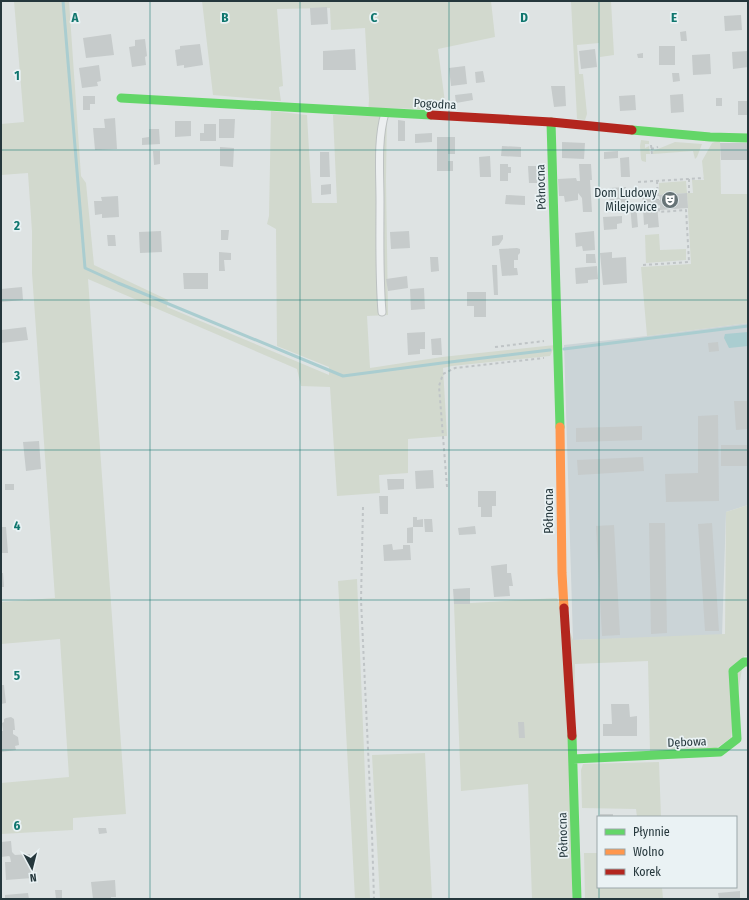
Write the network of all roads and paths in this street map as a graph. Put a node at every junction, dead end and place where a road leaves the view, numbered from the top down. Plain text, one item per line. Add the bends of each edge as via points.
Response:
1 (121, 98) dead end
2 (385, 113) junction
3 (551, 122) junction
4 (748, 138) edge
5 (704, 178) dead end
6 (689, 179) junction
7 (657, 181) junction
8 (638, 182) dead end
9 (690, 193) dead end
10 (658, 200) dead end
11 (659, 205) dead end
12 (643, 265) dead end
13 (382, 312) dead end
14 (557, 340) junction
15 (495, 347) dead end
16 (558, 357) junction
17 (447, 487) dead end
18 (363, 507) dead end
19 (748, 662) edge
20 (573, 759) junction
21 (374, 899) edge
22 (577, 899) edge

1 - 2 street, Pogodna
2 - 3 street, Pogodna
2 - 13 lane via 381,125 380,179
3 - 4 street, Pogodna via 710,137
3 - 14 street, Północna
5 - 6 path
6 - 7 path
6 - 9 path
7 - 8 path
7 - 10 path
11 - 12 path via 659,212 686,210 689,262
14 - 15 path
14 - 16 street, Północna
16 - 17 path via 455,368 442,374 439,386
16 - 20 street, Północna via 562,573
18 - 21 path via 361,600
19 - 20 street, Dębowa via 744,662 733,672 737,739 720,752
20 - 22 street, Północna

